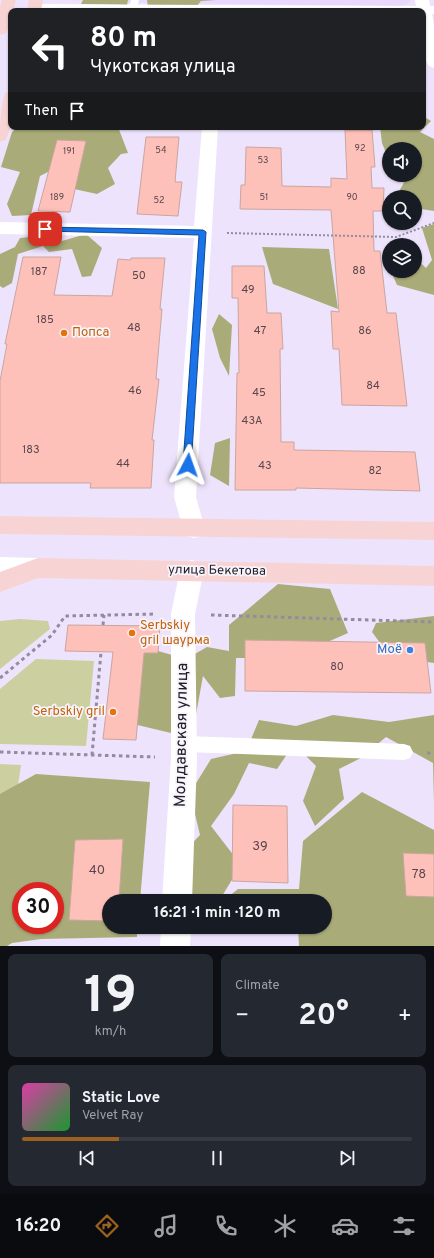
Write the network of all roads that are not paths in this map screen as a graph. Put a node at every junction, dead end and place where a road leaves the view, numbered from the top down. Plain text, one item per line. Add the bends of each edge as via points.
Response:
1 (9, 0) edge
2 (134, 4) edge
3 (35, 6) edge
4 (427, 7) edge
5 (190, 8) edge
6 (357, 8) edge
7 (0, 31) edge
8 (434, 63) edge
9 (8, 107) edge
10 (210, 130) edge
11 (0, 137) edge
12 (0, 228) edge
13 (203, 232) junction
14 (0, 525) edge
15 (194, 529) junction
16 (434, 531) edge
17 (0, 567) edge
18 (38, 568) junction
19 (192, 570) junction
20 (434, 576) edge
21 (0, 582) edge
22 (184, 751) junction
23 (404, 752) dead end
24 (177, 894) edge
25 (176, 934) edge
26 (175, 946) edge

1 - 7 main road
2 - 3 street
2 - 5 street
4 - 6 street
4 - 8 street
9 - 11 main road
10 - 13 street
12 - 13 street
13 - 15 street via 186,496
14 - 15 main road
15 - 16 main road
17 - 18 street, улица Бекетова
18 - 19 main road, улица Бекетова
18 - 21 main road
19 - 20 main road, улица Бекетова
19 - 22 street, Молдавская улица via 183,614
22 - 23 lane
22 - 24 street, Молдавская улица
25 - 26 street

